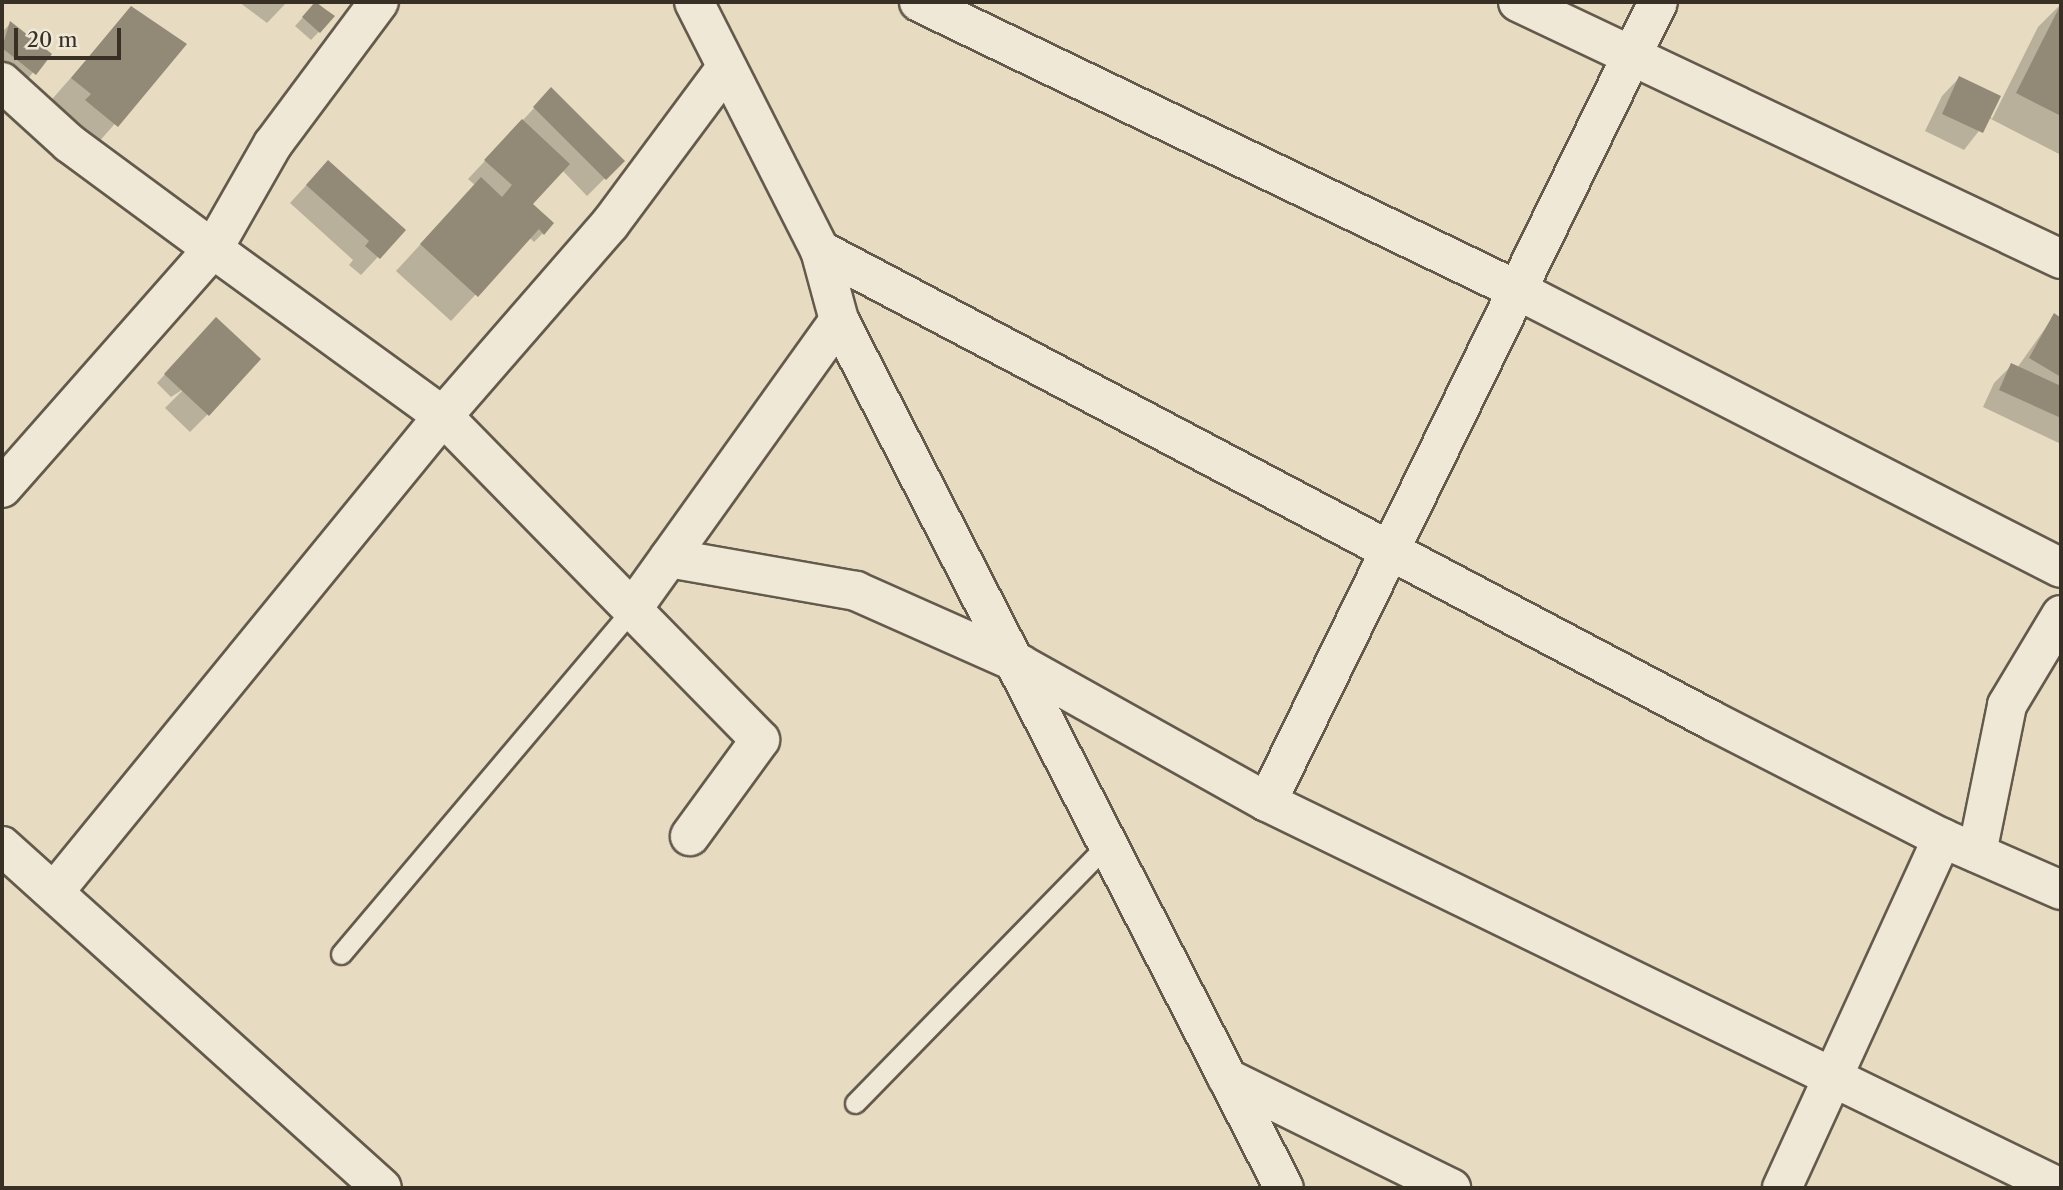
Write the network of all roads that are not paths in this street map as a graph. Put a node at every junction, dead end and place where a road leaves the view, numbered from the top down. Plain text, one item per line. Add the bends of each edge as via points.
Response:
1 (379, 2) edge
2 (694, 2) edge
3 (919, 2) edge
4 (1518, 2) edge
5 (1658, 2) edge
6 (965, 12) edge
7 (1631, 55) junction
8 (725, 69) junction
9 (2, 82) edge
10 (213, 249) junction
11 (820, 250) junction
12 (2061, 259) edge
13 (1521, 292) junction
14 (839, 320) junction
15 (443, 416) junction
16 (2, 488) edge
17 (1395, 550) junction
18 (669, 558) junction
19 (2061, 568) edge
20 (633, 608) junction
21 (2061, 615) edge
22 (1020, 664) junction
23 (1267, 802) junction
24 (690, 836) dead end
25 (1942, 838) junction
26 (1109, 843) junction
27 (2, 846) edge
28 (1977, 853) junction
29 (2061, 890) edge
30 (54, 892) junction
31 (341, 954) dead end
32 (1830, 1075) junction
33 (1227, 1078) junction
34 (855, 1103) dead end
35 (382, 1188) edge
36 (1284, 1188) edge
37 (1451, 1188) edge
38 (1782, 1188) edge
39 (2060, 1188) edge

1 - 10 street via 273,144
2 - 8 street
3 - 6 street
4 - 7 street
5 - 7 street
6 - 13 street
7 - 12 street
7 - 13 street
8 - 11 street
8 - 15 street via 610,224
9 - 10 street via 69,143
10 - 15 street
10 - 16 street
11 - 14 street
11 - 17 street
13 - 17 street
13 - 19 street
14 - 18 street
14 - 22 street
15 - 20 street
15 - 30 street
17 - 23 street
17 - 25 street
18 - 20 street
18 - 22 street via 856,591
20 - 24 street via 760,740
20 - 31 lane
21 - 28 street via 2007,705
22 - 23 street
22 - 26 street
23 - 32 street
25 - 28 street
25 - 32 street
26 - 33 street
26 - 34 lane
27 - 30 street
28 - 29 street
30 - 35 street
32 - 38 street
32 - 39 street
33 - 36 street
33 - 37 street

